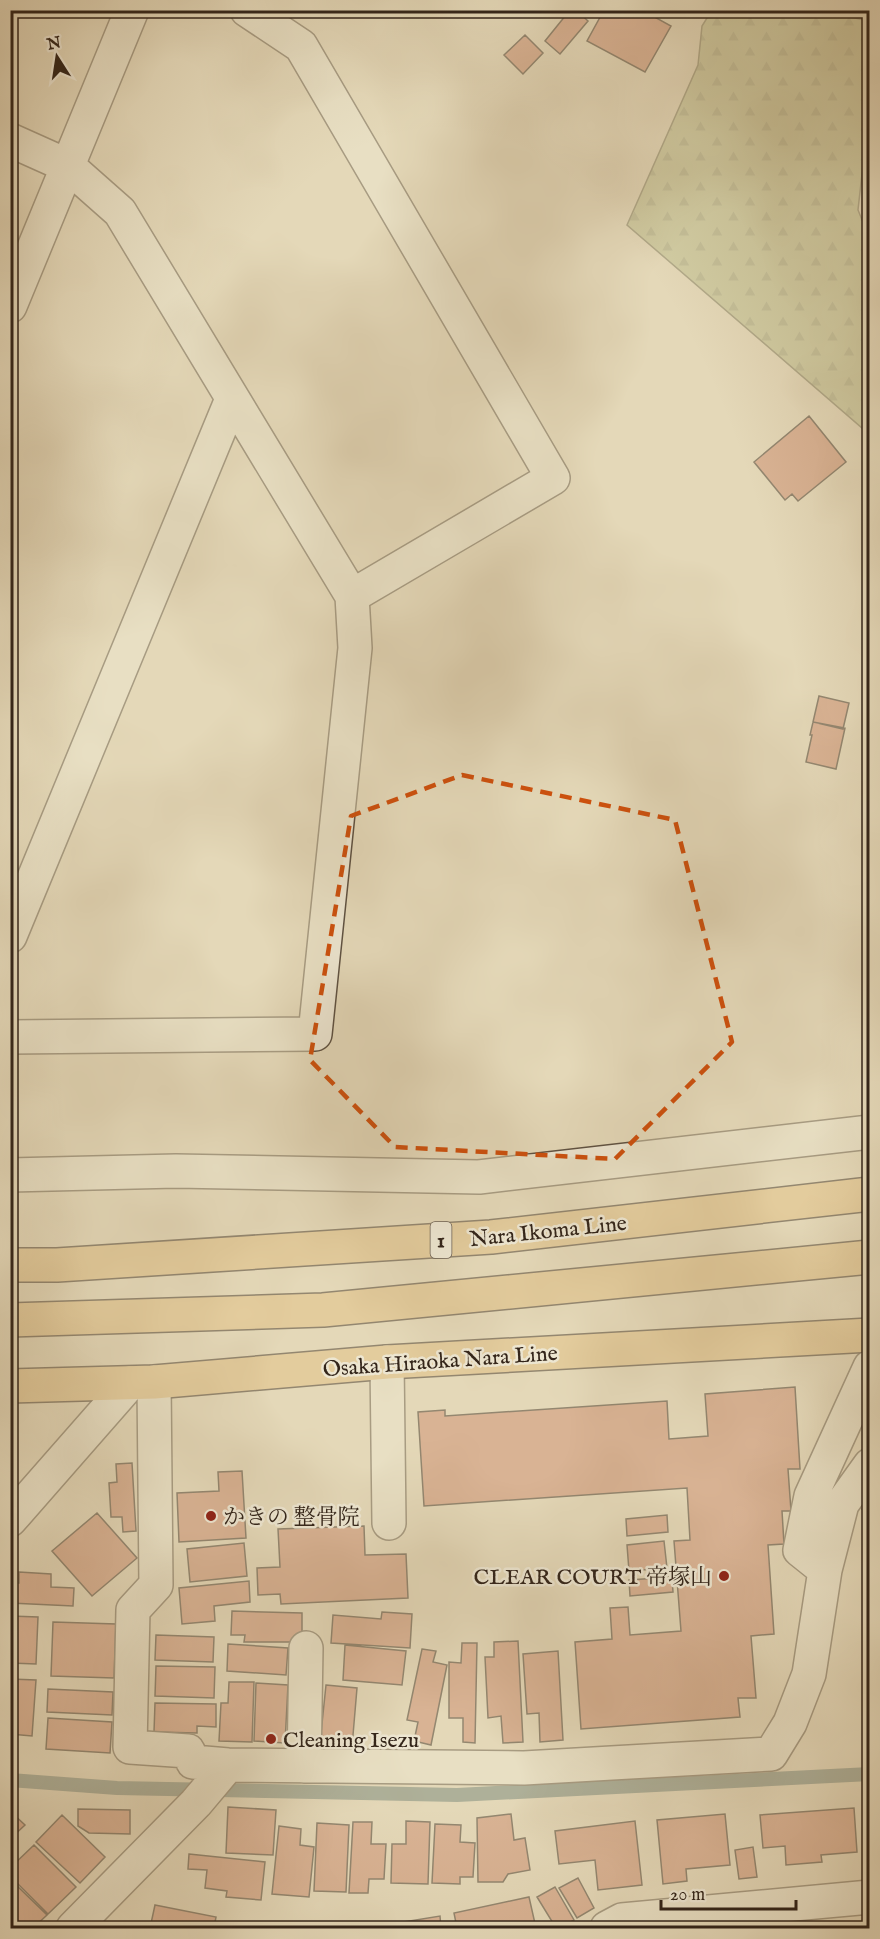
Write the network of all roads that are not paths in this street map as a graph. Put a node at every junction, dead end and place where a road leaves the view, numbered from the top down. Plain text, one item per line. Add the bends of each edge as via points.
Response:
1 (132, 10) edge
2 (247, 10) edge
3 (10, 140) edge
4 (68, 166) junction
5 (11, 302) edge
6 (232, 399) junction
7 (352, 596) junction
8 (10, 936) edge
9 (10, 1037) edge
10 (870, 1132) edge
11 (10, 1175) edge
12 (870, 1194) edge
13 (870, 1257) edge
14 (10, 1264) edge
15 (10, 1320) edge
16 (870, 1335) edge
17 (387, 1362) junction
18 (870, 1367) edge
19 (142, 1382) junction
20 (10, 1386) edge
21 (870, 1465) edge
22 (10, 1520) edge
23 (390, 1523) dead end
24 (825, 1569) junction
25 (306, 1648) dead end
26 (304, 1766) junction
27 (224, 1770) junction
28 (870, 1897) edge
29 (73, 1929) edge
30 (607, 1929) edge

1 - 4 street
2 - 7 street via 301,46 553,478
3 - 4 street
4 - 5 street
4 - 6 street via 120,212
6 - 7 street
6 - 8 street
7 - 9 street via 355,648 315,1034
10 - 11 street via 479,1177 176,1171
12 - 14 main road, Nara Ikoma Line / 1 via 491,1237
13 - 15 main road via 323,1310
16 - 17 main road, Osaka Hiraoka Nara Line
17 - 19 main road, Osaka Hiraoka Nara Line
17 - 23 street
18 - 24 street via 812,1496 800,1550
19 - 20 main road, Osaka Hiraoka Nara Line
19 - 22 street
19 - 27 street via 156,1584 133,1610 130,1747 188,1751 193,1762
21 - 24 street via 842,1504
24 - 26 street via 809,1674 790,1723 771,1754 524,1768
25 - 26 street
26 - 27 street
27 - 29 street
28 - 30 street via 622,1920

